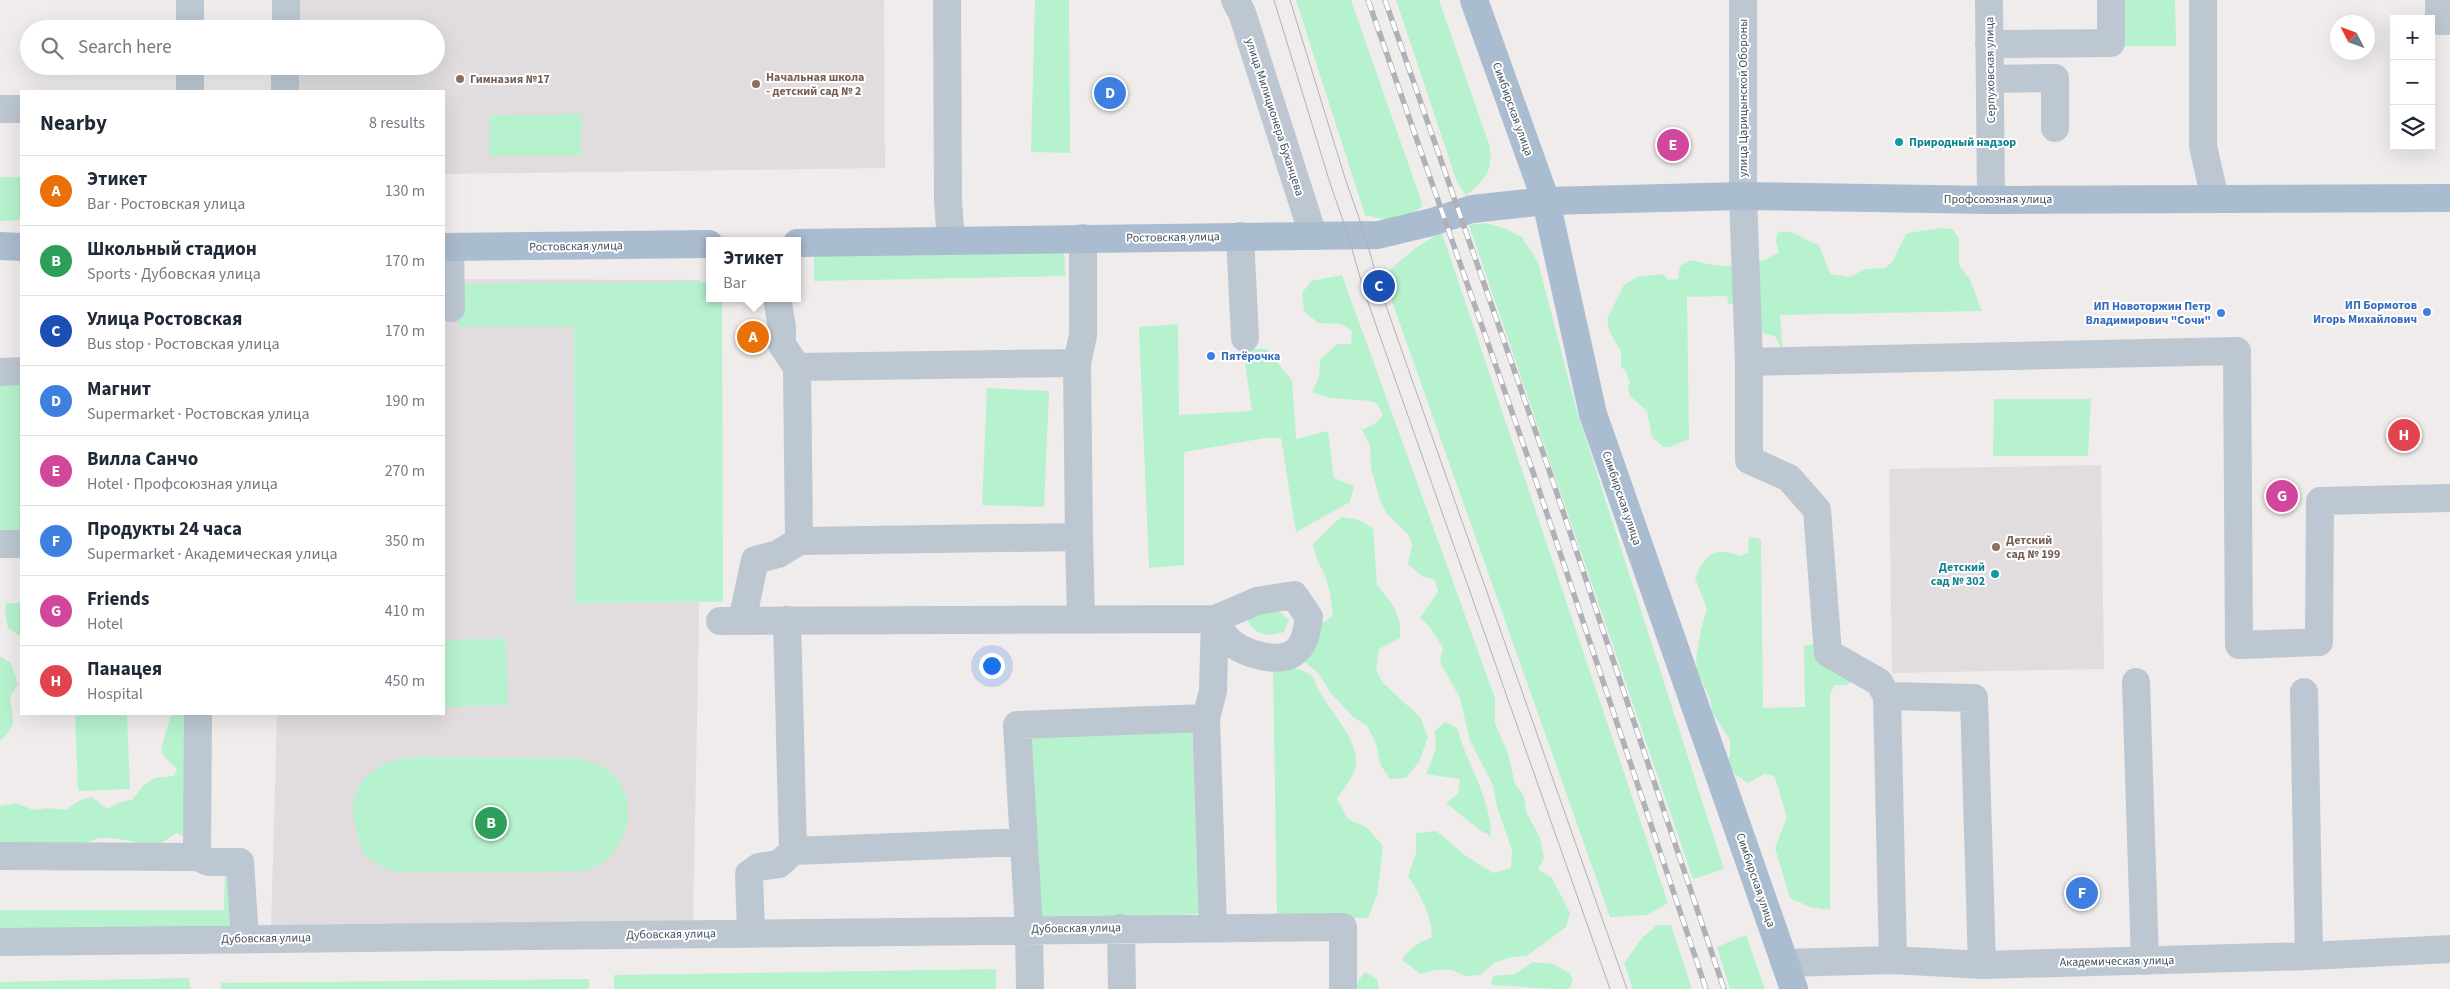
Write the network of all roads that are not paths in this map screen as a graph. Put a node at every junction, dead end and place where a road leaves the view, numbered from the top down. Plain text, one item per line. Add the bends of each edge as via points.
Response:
1 (190, 0) edge
2 (286, 0) edge
3 (947, 0) edge
4 (1235, 0) edge
5 (1474, 0) edge
6 (1742, 0) edge
7 (1989, 0) edge
8 (2111, 0) edge
9 (2203, 0) edge
10 (2439, 0) edge
11 (190, 20) edge
12 (286, 20) edge
13 (2450, 21) edge
14 (1989, 44) junction
15 (190, 75) edge
16 (285, 75) edge
17 (1990, 79) junction
18 (190, 90) edge
19 (285, 90) edge
20 (0, 109) edge
21 (20, 109) edge
22 (2055, 128) dead end
23 (1743, 196) junction
24 (2450, 198) edge
25 (2214, 199) junction
26 (1991, 200) junction
27 (1546, 201) junction
28 (1313, 235) junction
29 (1240, 236) junction
30 (1083, 238) junction
31 (951, 241) junction
32 (801, 243) edge
33 (706, 244) edge
34 (0, 246) edge
35 (20, 247) edge
36 (447, 247) edge
37 (778, 302) edge
38 (451, 308) dead end
39 (1245, 338) dead end
40 (1749, 362) junction
41 (1077, 363) junction
42 (797, 367) junction
43 (20, 371) edge
44 (0, 372) edge
45 (2450, 498) edge
46 (1079, 537) junction
47 (799, 541) junction
48 (0, 544) edge
49 (20, 544) edge
50 (787, 620) junction
51 (1081, 620) junction
52 (2136, 682) dead end
53 (2304, 692) dead end
54 (1887, 696) junction
55 (198, 715) edge
56 (1206, 718) junction
57 (1024, 842) junction
58 (793, 851) junction
59 (0, 856) edge
60 (197, 856) junction
61 (1213, 927) junction
62 (1121, 928) junction
63 (1029, 929) junction
64 (751, 933) junction
65 (245, 939) junction
66 (0, 942) edge
67 (2450, 949) edge
68 (2309, 956) junction
69 (1893, 960) junction
70 (2145, 961) junction
71 (1785, 963) junction
72 (1982, 964) junction
73 (1030, 989) edge
74 (1122, 989) edge
75 (1343, 989) edge
76 (1794, 989) edge

1 - 11 street
2 - 12 street
3 - 31 street
4 - 28 street, улица Милиционера Буханцева via 1242,13
5 - 27 main road, Симбирская улица
6 - 23 street, улица Царицынской Обороны
7 - 14 street, Серпуховская улица
8 - 14 street via 2111,43
9 - 25 street via 2202,146
10 - 13 street via 2439,21
14 - 17 street, Серпуховская улица
15 - 18 street
16 - 19 street
17 - 22 street via 2055,78
17 - 26 street, Серпуховская улица
20 - 21 street
23 - 26 main road, Профсоюзная улица
23 - 27 main road, Профсоюзная улица
23 - 40 street, улица Царицынской Обороны
24 - 25 main road, Профсоюзная улица
25 - 26 main road, Профсоюзная улица
27 - 28 main road, Ростовская улица via 1472,209 1378,235
27 - 71 main road, Симбирская улица via 1593,414
28 - 29 main road, Ростовская улица
29 - 30 main road, Ростовская улица
29 - 39 street
30 - 31 main road, Ростовская улица
30 - 41 street via 1083,335
31 - 32 main road, Ростовская улица
33 - 36 main road, Ростовская улица
34 - 35 main road
36 - 38 street
37 - 42 street via 782,345
40 - 45 street via 2237,351 2239,645 2319,642 2320,502
40 - 54 street, улица Царицынской Обороны via 1750,460 1789,478 1817,510 1828,653 1880,682
41 - 42 street
41 - 46 street
42 - 47 street
43 - 44 street
46 - 47 street
46 - 51 street
47 - 50 street via 778,554 755,560 731,621
48 - 49 street
50 - 51 street
50 - 58 street
51 - 56 street via 1215,619 1213,691
52 - 70 street
53 - 68 street
54 - 69 street
54 - 72 street via 1974,698
55 - 60 street
56 - 57 street via 1017,725
56 - 61 street
57 - 58 street
57 - 63 street
58 - 64 street via 779,864 759,867 749,874
59 - 60 street
60 - 65 street via 209,862 240,862
61 - 62 street, Дубовская улица
61 - 75 street, Дубовская улица via 1343,927
62 - 63 street, Дубовская улица
62 - 74 street
63 - 64 street, Дубовская улица
63 - 73 street
64 - 65 street, Дубовская улица
65 - 66 street, Дубовская улица
67 - 68 street, Академическая улица
68 - 70 street, Академическая улица
69 - 71 street, Академическая улица
69 - 72 street, Академическая улица
70 - 72 street, Академическая улица
71 - 76 main road, Симбирская улица

